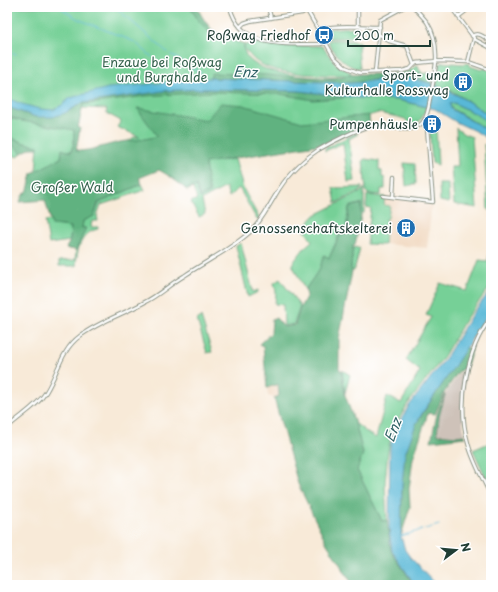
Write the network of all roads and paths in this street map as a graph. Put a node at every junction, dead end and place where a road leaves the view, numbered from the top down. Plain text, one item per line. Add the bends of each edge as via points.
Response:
1 (230, 7) edge
2 (268, 7) edge
3 (306, 7) edge
4 (404, 7) edge
5 (414, 7) edge
6 (451, 7) edge
7 (471, 7) edge
8 (307, 10) junction
9 (358, 10) dead end
10 (458, 17) junction
11 (271, 18) junction
12 (358, 26) junction
13 (240, 27) junction
14 (380, 27) junction
15 (318, 30) junction
16 (380, 35) junction
17 (473, 37) junction
18 (325, 42) junction
19 (491, 42) edge
20 (491, 48) edge
21 (491, 51) edge
22 (437, 60) junction
23 (468, 62) junction
24 (414, 65) junction
25 (491, 70) edge
26 (375, 72) junction
27 (423, 122) junction
28 (394, 177) dead end
29 (383, 196) dead end
30 (393, 197) junction
31 (491, 318) edge
32 (7, 428) edge
33 (491, 496) edge

1 - 13 street
2 - 11 street
3 - 8 street
4 - 14 street via 381,18
5 - 22 street via 430,28
6 - 10 street
7 - 10 street
8 - 11 street
8 - 15 street
9 - 12 street
10 - 17 street
11 - 13 street via 250,20
12 - 14 street
12 - 15 street
13 - 18 street via 252,37 265,42
14 - 16 street
15 - 18 street
16 - 24 street via 389,41 407,46
16 - 26 street
17 - 19 street via 479,34
17 - 20 street
17 - 23 street
18 - 26 street via 334,57 345,67 360,73
20 - 21 street
22 - 23 street
22 - 24 street
22 - 27 street
23 - 25 street
24 - 26 street via 402,71
27 - 30 street via 427,128 433,202
27 - 32 street via 417,127 405,130 369,126 319,149 291,174 258,224 237,242 152,298 102,322 73,342 43,396
28 - 30 street
29 - 30 street
31 - 33 street via 473,350 464,410 469,447

